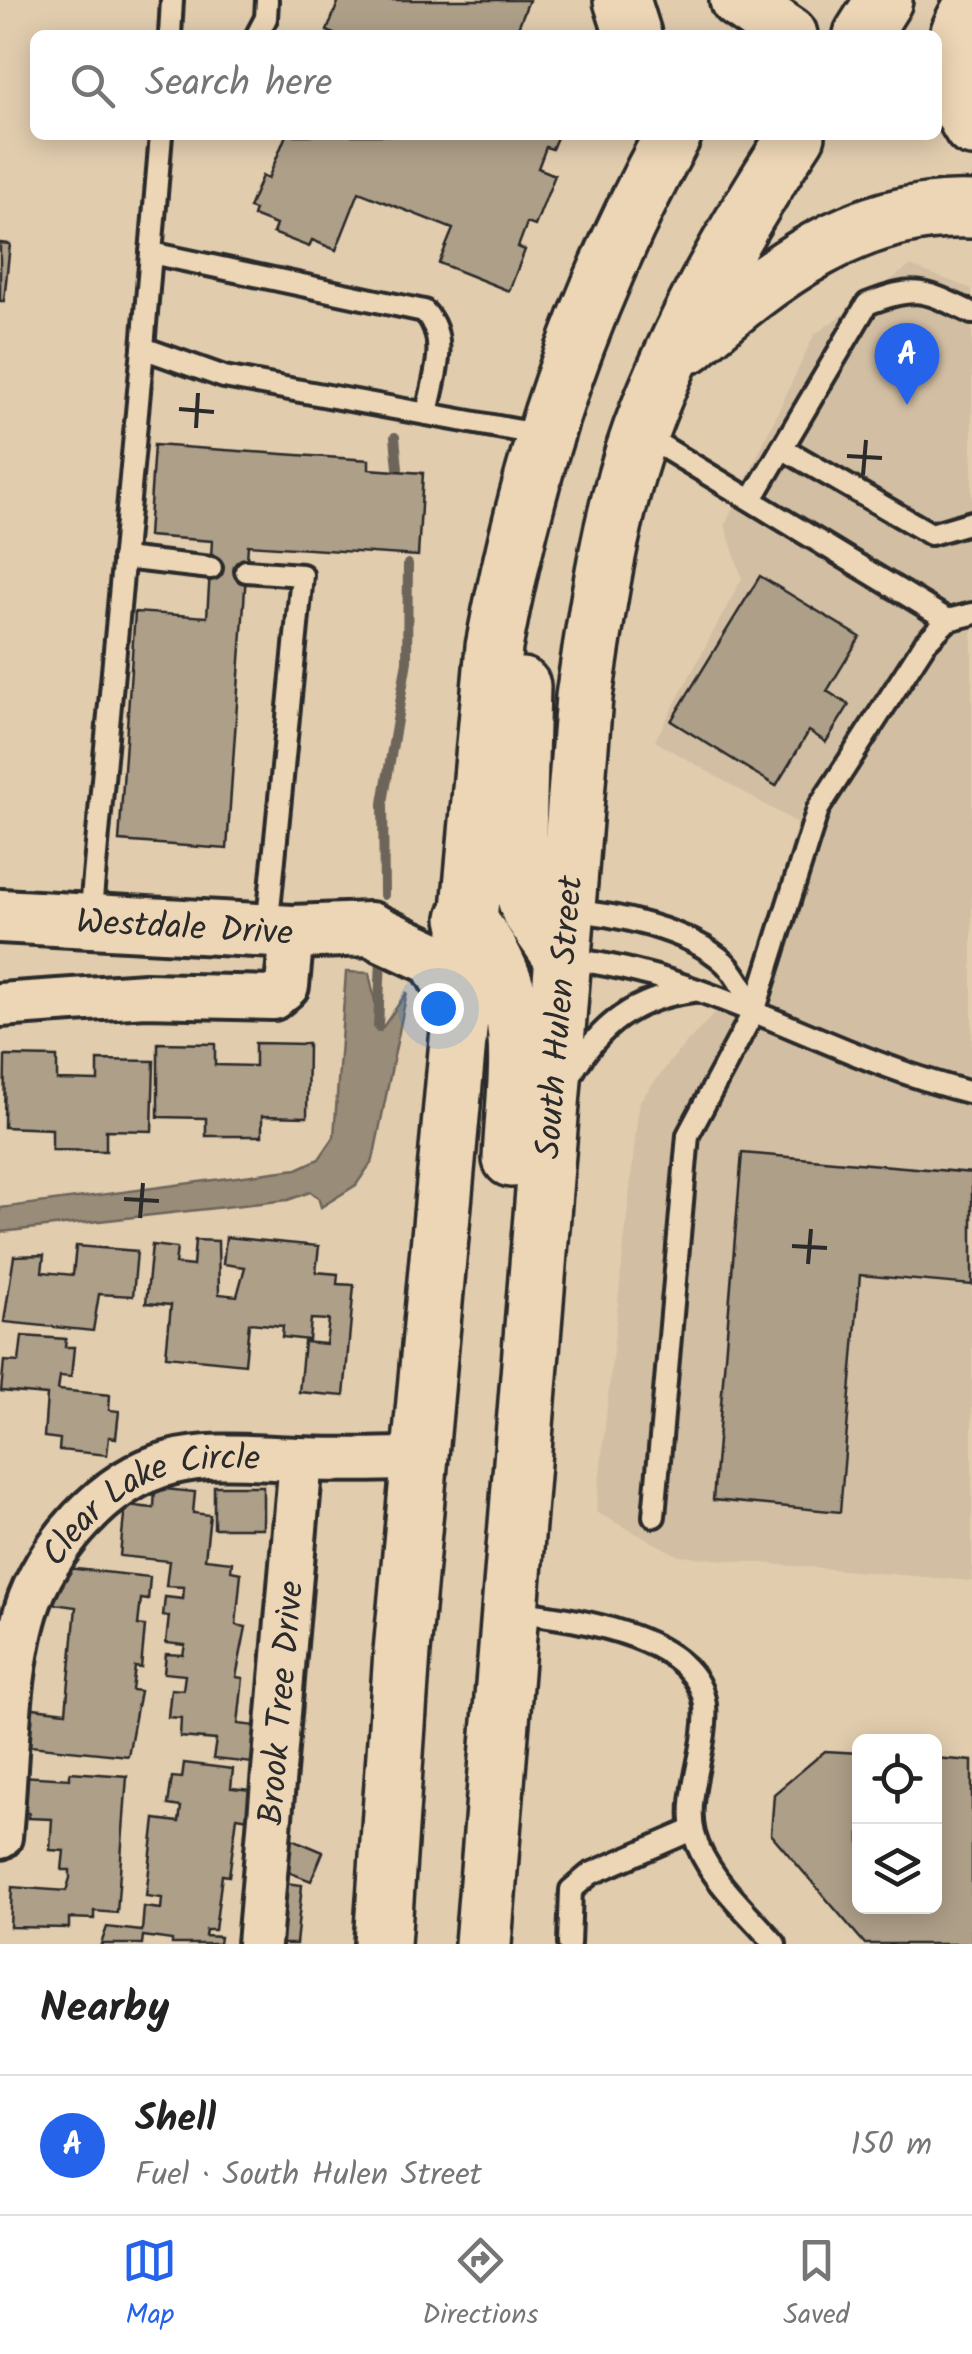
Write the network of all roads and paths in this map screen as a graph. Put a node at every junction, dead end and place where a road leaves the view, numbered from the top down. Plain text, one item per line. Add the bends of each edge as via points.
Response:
1 (172, 0) edge
2 (267, 0) edge
3 (622, 0) edge
4 (884, 0) edge
5 (972, 8) edge
6 (170, 30) edge
7 (259, 30) edge
8 (631, 30) edge
9 (865, 30) edge
10 (972, 128) edge
11 (942, 136) edge
12 (162, 140) edge
13 (644, 140) edge
14 (669, 140) edge
15 (795, 140) edge
16 (972, 155) edge
17 (639, 200) junction
18 (972, 210) edge
19 (151, 253) junction
20 (972, 314) edge
21 (143, 348) junction
22 (668, 364) junction
23 (427, 414) junction
24 (640, 432) junction
25 (542, 436) junction
26 (782, 448) junction
27 (752, 499) junction
28 (972, 522) edge
29 (123, 558) junction
30 (511, 558) junction
31 (210, 568) dead end
32 (246, 571) dead end
33 (972, 614) edge
34 (948, 620) junction
35 (0, 916) edge
36 (90, 922) junction
37 (370, 928) junction
38 (280, 931) junction
39 (507, 950) junction
40 (700, 990) junction
41 (0, 1005) edge
42 (755, 1009) junction
43 (972, 1092) edge
44 (552, 1110) junction
45 (534, 1312) junction
46 (420, 1459) junction
47 (301, 1460) junction
48 (654, 1516) dead end
49 (509, 1611) junction
50 (692, 1830) junction
51 (0, 1837) edge
52 (260, 1944) edge
53 (382, 1944) edge
54 (483, 1944) edge
55 (569, 1944) edge
56 (775, 1944) edge

1 - 6 lane
2 - 7 lane
3 - 8 main road
4 - 9 main road
5 - 10 main road via 953,51 952,81
11 - 16 main road
12 - 19 lane
13 - 17 main road
14 - 17 main road, South Hulen Street
15 - 22 main road, South Hulen Street via 747,212
17 - 25 main road, South Hulen Street via 600,278
18 - 22 main road via 915,212 830,241 756,287
19 - 21 lane
19 - 23 lane via 424,311 440,338
20 - 26 lane via 922,290 867,304
21 - 23 lane via 224,377
21 - 29 lane
22 - 24 main road, South Hulen Street
23 - 25 lane
24 - 27 lane
24 - 39 main road, South Hulen Street
25 - 30 main road, South Hulen Street
26 - 27 lane
26 - 28 lane via 932,534
27 - 34 lane
29 - 31 lane
29 - 36 lane
30 - 39 main road via 522,672 516,856 521,890
30 - 39 main road, South Hulen Street via 486,699
32 - 38 lane via 302,575
33 - 34 lane
34 - 42 lane via 925,643 818,809
35 - 36 street, Westdale Drive
36 - 38 street, Westdale Drive
37 - 38 street, Westdale Drive
37 - 39 street, Westdale Drive via 435,959
37 - 39 street, Westdale Drive via 397,913
38 - 41 street via 287,986 273,998 146,995
39 - 40 lane via 625,966
39 - 42 lane via 612,913 725,962
39 - 44 main road, South Hulen Street
39 - 45 main road via 516,1030 507,1231
39 - 46 main road, South Hulen Street
40 - 42 lane
40 - 44 lane via 648,1000 613,1020 593,1038
42 - 43 lane via 907,1075
42 - 48 lane via 688,1135
44 - 45 main road, South Hulen Street
45 - 49 main road, South Hulen Street
46 - 47 street, Clear Lake Circle
46 - 53 main road, South Hulen Street
47 - 51 street, Clear Lake Circle via 229,1454 167,1464 121,1486 86,1514 26,1609
47 - 52 street, Brook Tree Drive
49 - 50 lane via 626,1630 666,1652 696,1682 705,1704
49 - 54 main road, South Hulen Street
50 - 55 lane via 590,1874 571,1890
50 - 56 lane via 702,1858

